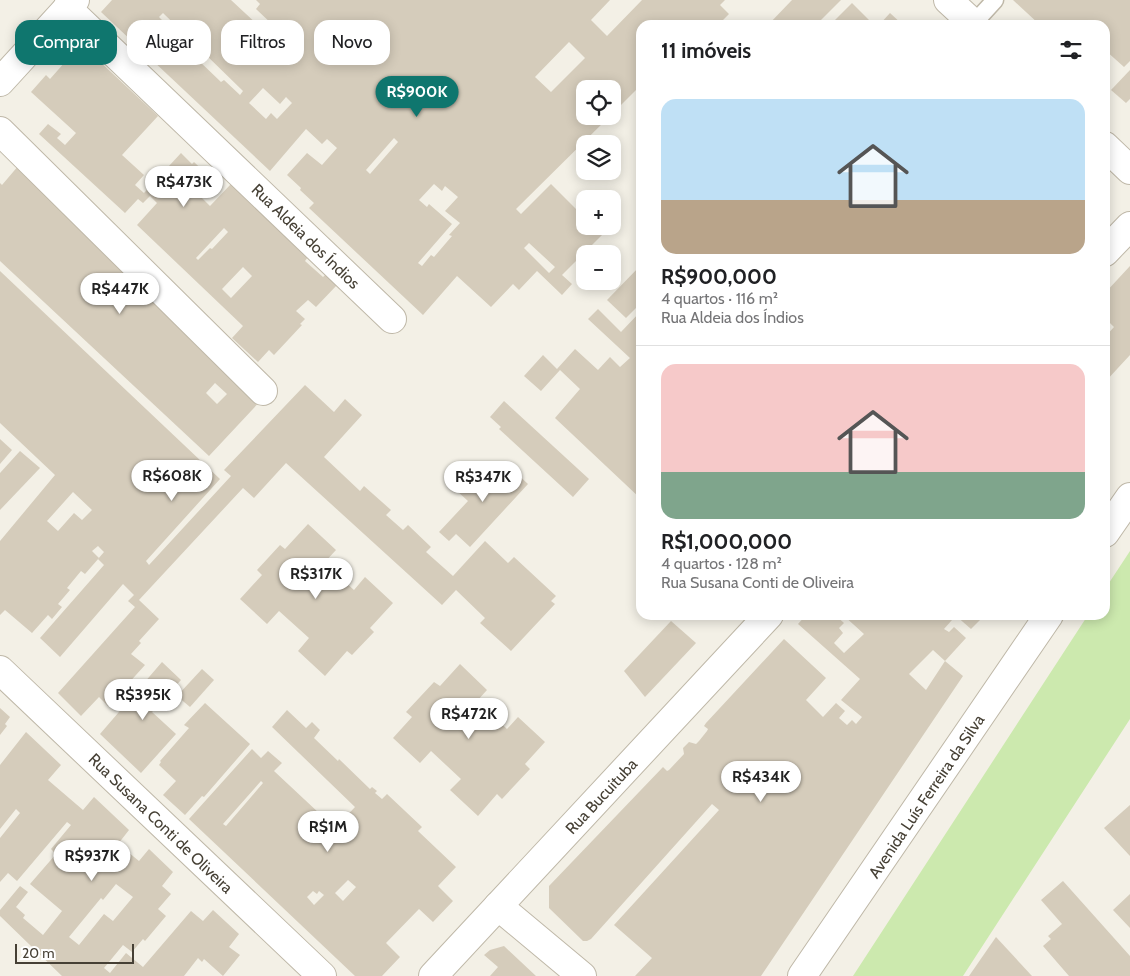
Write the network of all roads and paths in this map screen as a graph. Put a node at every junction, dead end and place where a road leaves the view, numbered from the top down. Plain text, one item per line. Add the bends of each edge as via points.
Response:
1 (948, 0) edge
2 (995, 0) edge
3 (71, 4) edge
4 (970, 20) edge
5 (978, 20) edge
6 (0, 82) edge
7 (0, 131) edge
8 (1110, 151) edge
9 (1130, 170) edge
10 (1130, 226) edge
11 (1110, 247) edge
12 (392, 319) dead end
13 (263, 391) dead end
14 (1130, 497) edge
15 (1110, 527) edge
16 (764, 620) edge
17 (1046, 620) edge
18 (0, 670) edge
19 (498, 906) junction
20 (322, 976) edge
21 (433, 976) edge
22 (582, 976) edge
23 (802, 976) edge

1 - 4 street
2 - 5 lane
3 - 6 street
3 - 12 street, Rua Aldeia dos Índios
7 - 13 street
8 - 9 street
10 - 11 street
14 - 15 street
16 - 19 street, Rua Bucuituba
17 - 23 street, Avenida Luís Ferreira da Silva
18 - 20 street, Rua Susana Conti de Oliveira
19 - 21 street, Rua Bucuituba
19 - 22 street

